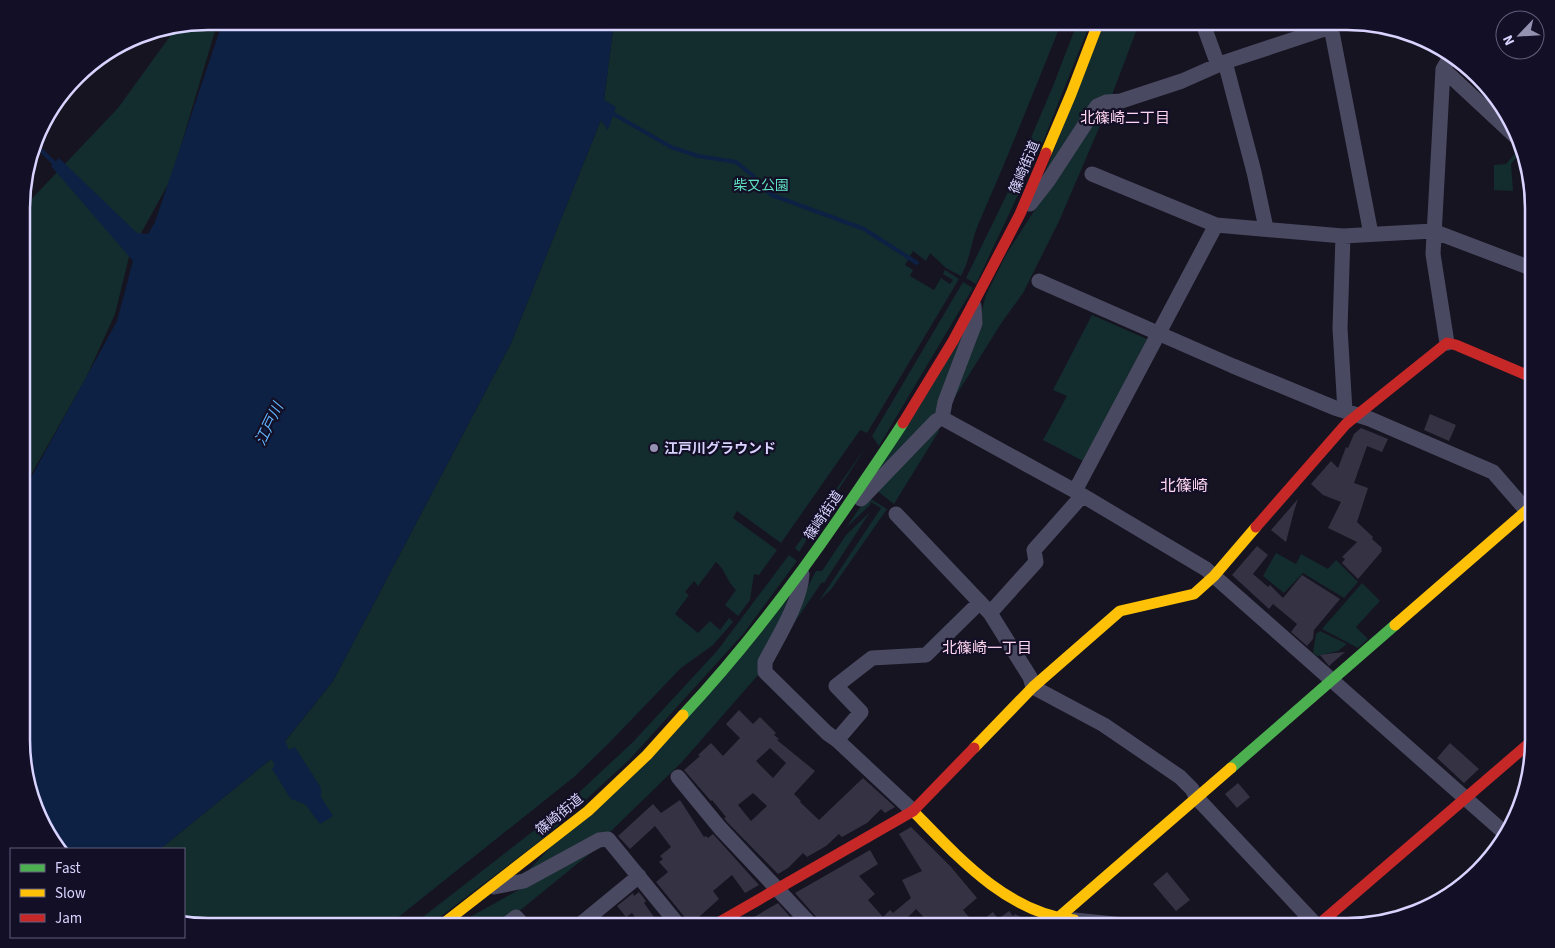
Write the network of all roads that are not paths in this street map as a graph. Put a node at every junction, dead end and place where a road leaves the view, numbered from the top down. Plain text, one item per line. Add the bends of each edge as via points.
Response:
1 (1096, 30) edge
2 (1206, 30) edge
3 (1319, 30) edge
4 (1340, 30) edge
5 (1448, 61) edge
6 (1222, 64) junction
7 (1443, 69) junction
8 (1506, 128) edge
9 (1092, 174) dead end
10 (1020, 214) junction
11 (1216, 224) junction
12 (1266, 228) junction
13 (1433, 230) junction
14 (1371, 234) junction
15 (1343, 236) junction
16 (1525, 266) edge
17 (1039, 281) dead end
18 (974, 302) junction
19 (1159, 332) junction
20 (1447, 343) junction
21 (1525, 374) edge
22 (1351, 413) junction
23 (942, 418) junction
24 (1079, 494) junction
25 (846, 509) junction
26 (1525, 509) edge
27 (896, 514) dead end
28 (1525, 515) edge
29 (802, 571) junction
30 (1214, 576) junction
31 (985, 607) junction
32 (1331, 680) junction
33 (1033, 688) junction
34 (837, 740) junction
35 (1525, 747) edge
36 (678, 777) dead end
37 (1196, 797) junction
38 (1465, 798) junction
39 (912, 811) junction
40 (1501, 829) edge
41 (639, 876) junction
42 (490, 888) junction
43 (778, 888) junction
44 (452, 918) edge
45 (588, 918) edge
46 (673, 918) edge
47 (726, 918) edge
48 (806, 918) edge
49 (1048, 918) edge
50 (1057, 918) edge
51 (1309, 918) edge
52 (1326, 918) edge

1 - 10 street, 篠崎街道
2 - 6 street
3 - 6 street
4 - 14 street
5 - 7 street
6 - 10 street via 1120,102 1097,106 1040,193
6 - 12 street via 1254,172
7 - 8 street
7 - 13 street
9 - 11 street
10 - 18 street, 篠崎街道
11 - 12 street
11 - 19 street
12 - 15 street
13 - 14 street
13 - 16 street
13 - 20 street via 1433,254
14 - 15 street
15 - 22 street via 1340,328
17 - 19 street
18 - 23 street via 974,322
18 - 25 street, 篠崎街道 via 898,431
19 - 22 street via 1233,366
19 - 24 street
20 - 21 street
20 - 22 street
22 - 26 street via 1493,472
22 - 30 street via 1346,424
23 - 24 street
23 - 25 street via 853,508
24 - 30 street
24 - 31 street via 1034,550 1036,562
25 - 29 street, 篠崎街道
27 - 31 street
28 - 32 street
29 - 34 street via 797,597 765,662 765,672
29 - 42 street, 篠崎街道 via 694,704 647,754 588,811
30 - 32 street
30 - 33 street via 1194,594 1120,611
31 - 33 street via 1030,677
31 - 34 street via 926,655 872,658 836,686 861,712
32 - 37 street
32 - 38 street
33 - 37 street via 1104,725 1180,777
33 - 39 street
34 - 39 street
35 - 38 street
36 - 43 street via 720,828
37 - 50 street
37 - 51 street
38 - 40 street
38 - 52 street
39 - 43 street
39 - 49 street via 986,880 1015,901
41 - 42 street via 604,838 524,881
41 - 45 street
41 - 46 street
42 - 44 street, 篠崎街道
43 - 47 street
43 - 48 street

